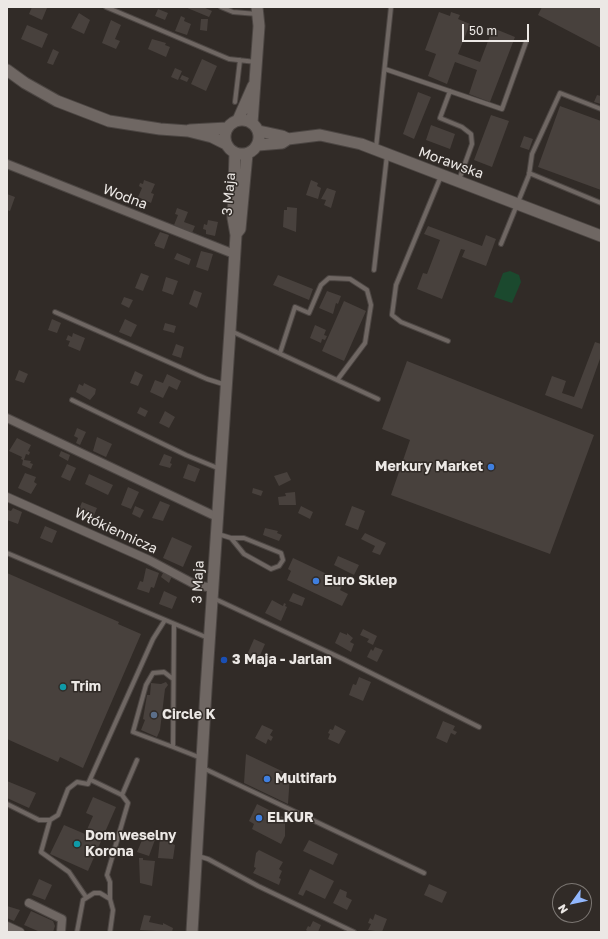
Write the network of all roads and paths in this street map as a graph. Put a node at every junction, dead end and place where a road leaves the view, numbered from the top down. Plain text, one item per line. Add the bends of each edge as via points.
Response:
1 (106, 7) edge
2 (221, 7) edge
3 (391, 7) edge
4 (257, 11) edge
5 (526, 42) dead end
6 (240, 60) junction
7 (257, 62) junction
8 (385, 68) junction
9 (7, 70) edge
10 (254, 83) junction
11 (450, 91) junction
12 (234, 102) dead end
13 (601, 109) edge
14 (238, 120) junction
15 (255, 127) junction
16 (227, 128) junction
17 (188, 131) junction
18 (288, 139) junction
19 (226, 144) junction
20 (258, 145) junction
21 (376, 151) junction
22 (241, 154) junction
23 (387, 155) junction
24 (7, 164) edge
25 (529, 173) junction
26 (441, 176) junction
27 (458, 182) junction
28 (516, 203) junction
29 (601, 203) edge
30 (601, 236) edge
31 (502, 244) dead end
32 (234, 254) junction
33 (374, 270) dead end
34 (55, 312) dead end
35 (230, 331) junction
36 (448, 340) dead end
37 (280, 353) junction
38 (338, 379) junction
39 (226, 385) junction
40 (378, 399) dead end
41 (72, 400) dead end
42 (7, 418) edge
43 (220, 469) junction
44 (7, 497) edge
45 (217, 517) junction
46 (216, 533) junction
47 (231, 538) junction
48 (7, 553) edge
49 (213, 593) junction
50 (165, 620) junction
51 (174, 624) junction
52 (210, 639) junction
53 (173, 679) junction
54 (479, 727) dead end
55 (172, 747) junction
56 (137, 760) dead end
57 (201, 763) junction
58 (91, 780) junction
59 (122, 795) junction
60 (7, 804) edge
61 (50, 820) junction
62 (197, 856) junction
63 (424, 873) dead end
64 (86, 897) junction
65 (110, 899) junction
66 (29, 903) dead end
67 (7, 926) edge
68 (20, 932) edge
69 (61, 932) edge
70 (77, 932) edge
71 (110, 932) edge
72 (192, 932) edge
73 (354, 932) edge

1 - 6 lane via 229,59
2 - 4 lane via 232,12
3 - 8 lane
4 - 7 street
5 - 11 lane via 502,109
6 - 7 lane
6 - 12 lane
7 - 10 street
8 - 11 lane
8 - 21 lane
9 - 17 street via 57,101 109,121 160,130
10 - 14 street
10 - 15 street
11 - 27 lane via 440,118 462,127 471,134 472,144
13 - 25 lane via 560,93 532,154
14 - 15 street via 243,119
14 - 16 street
15 - 18 street, Morawska
15 - 20 street
16 - 17 street via 196,128
16 - 19 street
17 - 19 street via 212,137
18 - 20 street, Morawska via 282,143
18 - 21 street, Morawska via 320,135 361,144
19 - 22 street
20 - 22 street via 255,149
21 - 23 street, Morawska
22 - 32 street, 3 Maja via 233,218 236,235
23 - 26 street, Morawska
23 - 33 lane
24 - 32 street, Wodna
25 - 28 lane
25 - 29 lane
26 - 27 street, Morawska
26 - 36 lane via 396,285 392,315 401,322
27 - 28 street, Morawska
28 - 30 street, Morawska
28 - 31 lane
32 - 35 street, 3 Maja
34 - 39 lane
35 - 37 lane
35 - 39 street, 3 Maja
37 - 38 lane
37 - 38 lane via 295,306 309,313 321,285 329,278 350,279 367,290 371,305 365,343
38 - 40 lane
39 - 43 street, 3 Maja
41 - 43 lane
42 - 45 street
43 - 45 street, 3 Maja
44 - 49 street, Włókiennicza via 149,560
45 - 46 street, 3 Maja
46 - 47 lane
46 - 49 street, 3 Maja
47 - 47 lane via 244,554 271,569 279,566 282,560 281,553 244,538
48 - 50 lane
49 - 52 street, 3 Maja
49 - 54 lane
50 - 51 lane
50 - 58 lane via 153,640
51 - 52 lane
51 - 53 lane
52 - 57 street, 3 Maja
53 - 55 lane
53 - 55 lane via 164,672 153,673 146,685 133,732
55 - 57 lane
56 - 59 lane
57 - 62 street, 3 Maja
57 - 63 lane
58 - 59 lane
58 - 61 lane via 88,784 77,782 68,790 58,815
59 - 65 lane via 128,803 107,875 110,882
60 - 61 lane via 39,820
61 - 64 lane via 41,852 69,872
62 - 72 street, 3 Maja
62 - 73 lane via 208,859
64 - 65 lane via 100,893
64 - 70 lane via 81,904
65 - 71 lane via 113,910
66 - 69 street via 62,919
67 - 68 street

